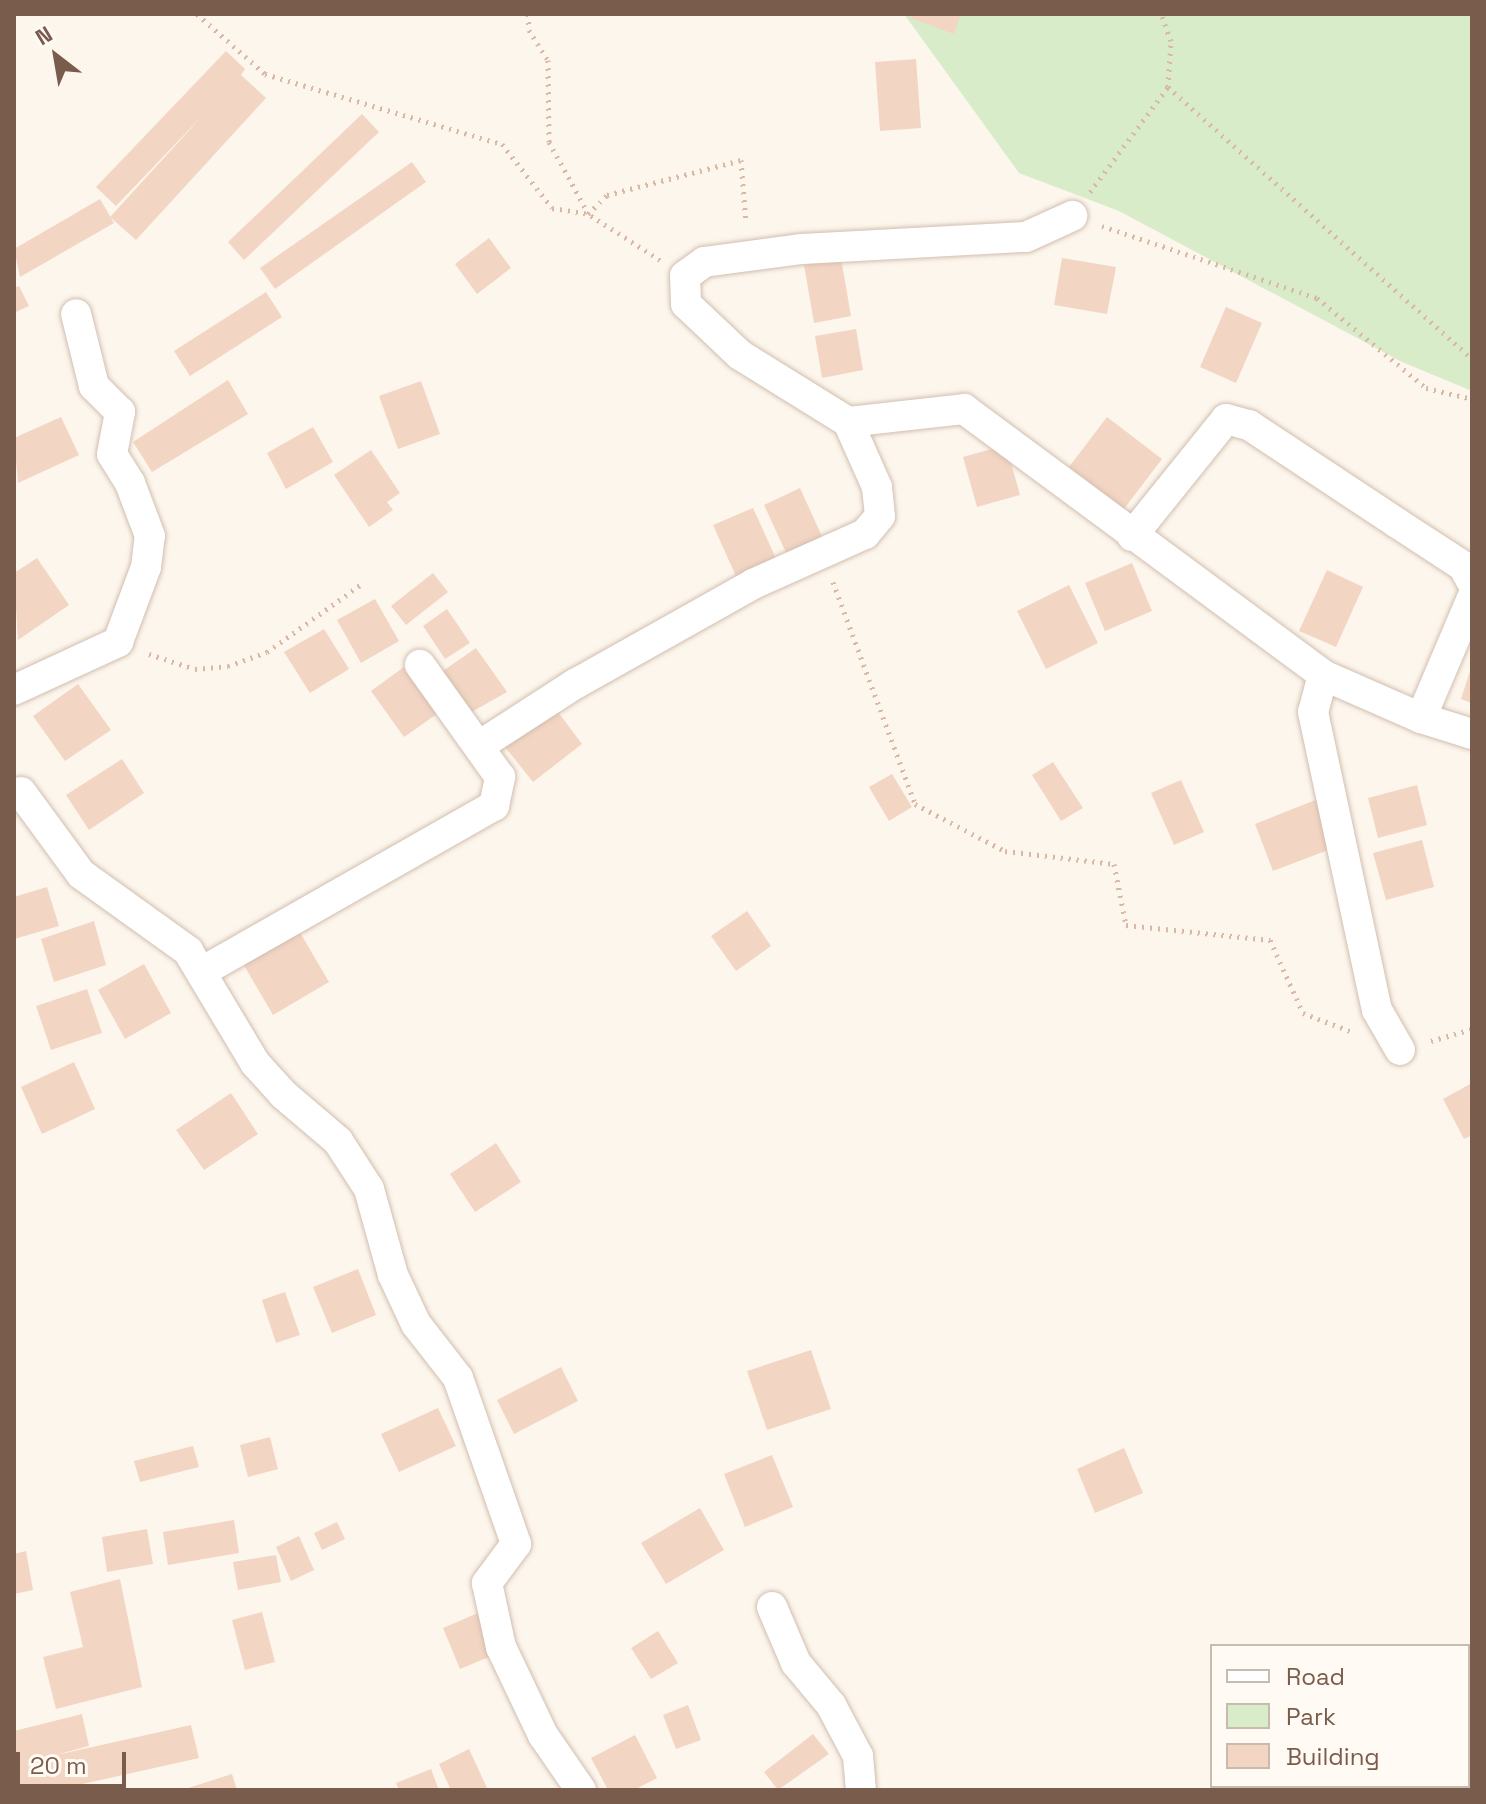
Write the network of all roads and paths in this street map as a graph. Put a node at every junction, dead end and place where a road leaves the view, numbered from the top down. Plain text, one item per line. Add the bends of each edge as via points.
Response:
1 (197, 14) edge
2 (528, 14) edge
3 (1161, 14) edge
4 (1168, 87) junction
5 (588, 214) junction
6 (1072, 216) junction
7 (749, 256) junction
8 (685, 276) junction
9 (76, 314) dead end
10 (1472, 359) edge
11 (1472, 399) edge
12 (848, 422) junction
13 (1132, 536) junction
14 (823, 555) junction
15 (1472, 582) edge
16 (363, 583) dead end
17 (1472, 598) edge
18 (118, 642) junction
19 (420, 665) dead end
20 (1323, 675) junction
21 (14, 690) edge
22 (1421, 718) junction
23 (1472, 734) edge
24 (479, 746) junction
25 (16, 790) edge
26 (203, 971) junction
27 (1472, 1029) edge
28 (1400, 1050) junction
29 (772, 1607) dead end
30 (581, 1790) edge
31 (861, 1790) edge

1 - 5 path via 265,74 502,144 552,208
2 - 5 path via 529,30 548,60 549,142
3 - 4 path via 1171,41
4 - 6 path
4 - 10 path
5 - 7 path via 607,195 741,160
5 - 8 path
6 - 7 street via 1026,237
6 - 11 path via 1317,298 1426,388
7 - 8 street via 704,262
8 - 12 street via 686,304 740,355
9 - 18 street via 94,386 120,412 112,454 130,483 150,536 146,567
12 - 13 street via 964,409
12 - 14 street via 877,487 880,516 865,534
13 - 15 street via 1226,419 1249,425 1449,558
13 - 20 street
14 - 24 street via 753,584 575,684
14 - 28 path via 915,804 1005,851 1114,864 1126,925 1270,940 1303,1013
16 - 18 path via 267,652 228,666 195,669
17 - 22 street
18 - 21 street
19 - 24 street
20 - 22 street
20 - 28 street via 1313,712 1377,1010
22 - 23 street
24 - 26 street via 500,777 494,806
25 - 26 street via 81,874 140,912 188,951
26 - 30 street via 255,1063 338,1141 369,1189 399,1288 416,1324 458,1378 516,1544 487,1583 501,1647 543,1735
27 - 28 path
29 - 31 street via 796,1663 831,1705 858,1756

